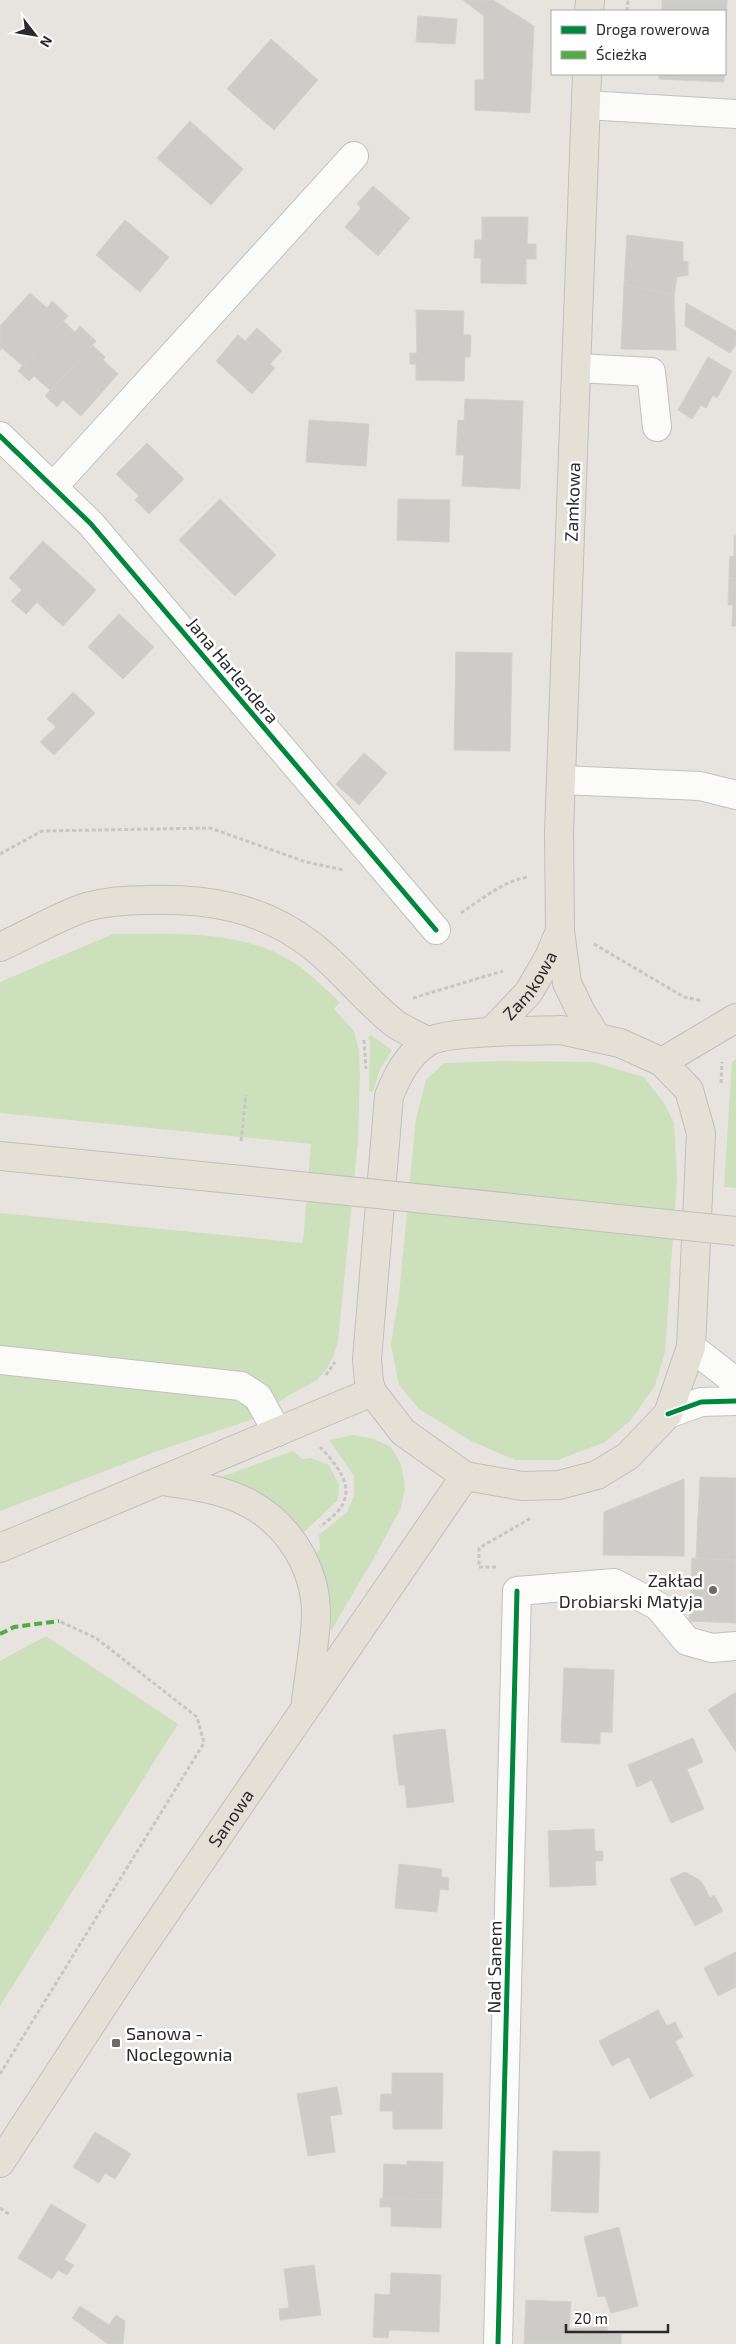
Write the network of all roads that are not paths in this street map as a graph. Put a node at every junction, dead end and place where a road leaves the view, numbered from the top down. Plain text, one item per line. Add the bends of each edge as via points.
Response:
1 (587, 75) edge
2 (586, 105) junction
3 (736, 114) edge
4 (354, 156) dead end
5 (577, 368) junction
6 (657, 427) dead end
7 (0, 436) edge
8 (53, 488) junction
9 (561, 780) junction
10 (736, 795) edge
11 (436, 930) road end
12 (560, 931) junction
13 (0, 947) edge
14 (736, 1018) edge
15 (491, 1032) junction
16 (597, 1038) junction
17 (427, 1042) junction
18 (662, 1062) junction
19 (0, 1156) edge
20 (736, 1231) edge
21 (691, 1348) junction
22 (0, 1360) edge
23 (736, 1382) edge
24 (372, 1392) junction
25 (736, 1401) edge
26 (668, 1414) junction
27 (277, 1432) junction
28 (465, 1476) junction
29 (162, 1480) junction
30 (0, 1548) edge
31 (736, 1646) edge
32 (306, 1705) junction
33 (0, 2162) edge
34 (498, 2344) edge

1 - 2 main road, Zamkowa
2 - 3 street
2 - 5 main road, Zamkowa
4 - 8 street
5 - 6 street via 651,372
5 - 9 main road, Zamkowa
7 - 8 street, Jana Harlendera
8 - 11 street, Jana Harlendera via 91,524
9 - 10 street via 700,786
9 - 12 main road, Zamkowa
12 - 15 main road, Zamkowa via 529,992
12 - 16 main road, Zamkowa via 567,983
13 - 17 main road via 87,907 162,899 225,904 259,915 309,943 396,1024
14 - 18 main road
15 - 16 main road via 560,1030
15 - 17 main road via 467,1033
16 - 18 main road
17 - 24 main road via 406,1062 389,1096 367,1359
18 - 21 main road via 689,1090 701,1132
19 - 20 main road, bridge
21 - 23 street
21 - 26 main road
22 - 27 street via 241,1386 258,1397
24 - 27 main road
24 - 28 main road via 403,1432
25 - 26 street via 701,1402
26 - 28 main road via 628,1456 597,1475 560,1485 522,1486
27 - 29 main road
28 - 32 main road, Sanowa
29 - 30 main road
29 - 32 main road via 241,1499 270,1517 297,1549 311,1574 315,1597 316,1618
31 - 34 street, Nad Sanem via 712,1648 687,1640 658,1606 614,1583 517,1592
32 - 33 main road, Sanowa via 134,1957

